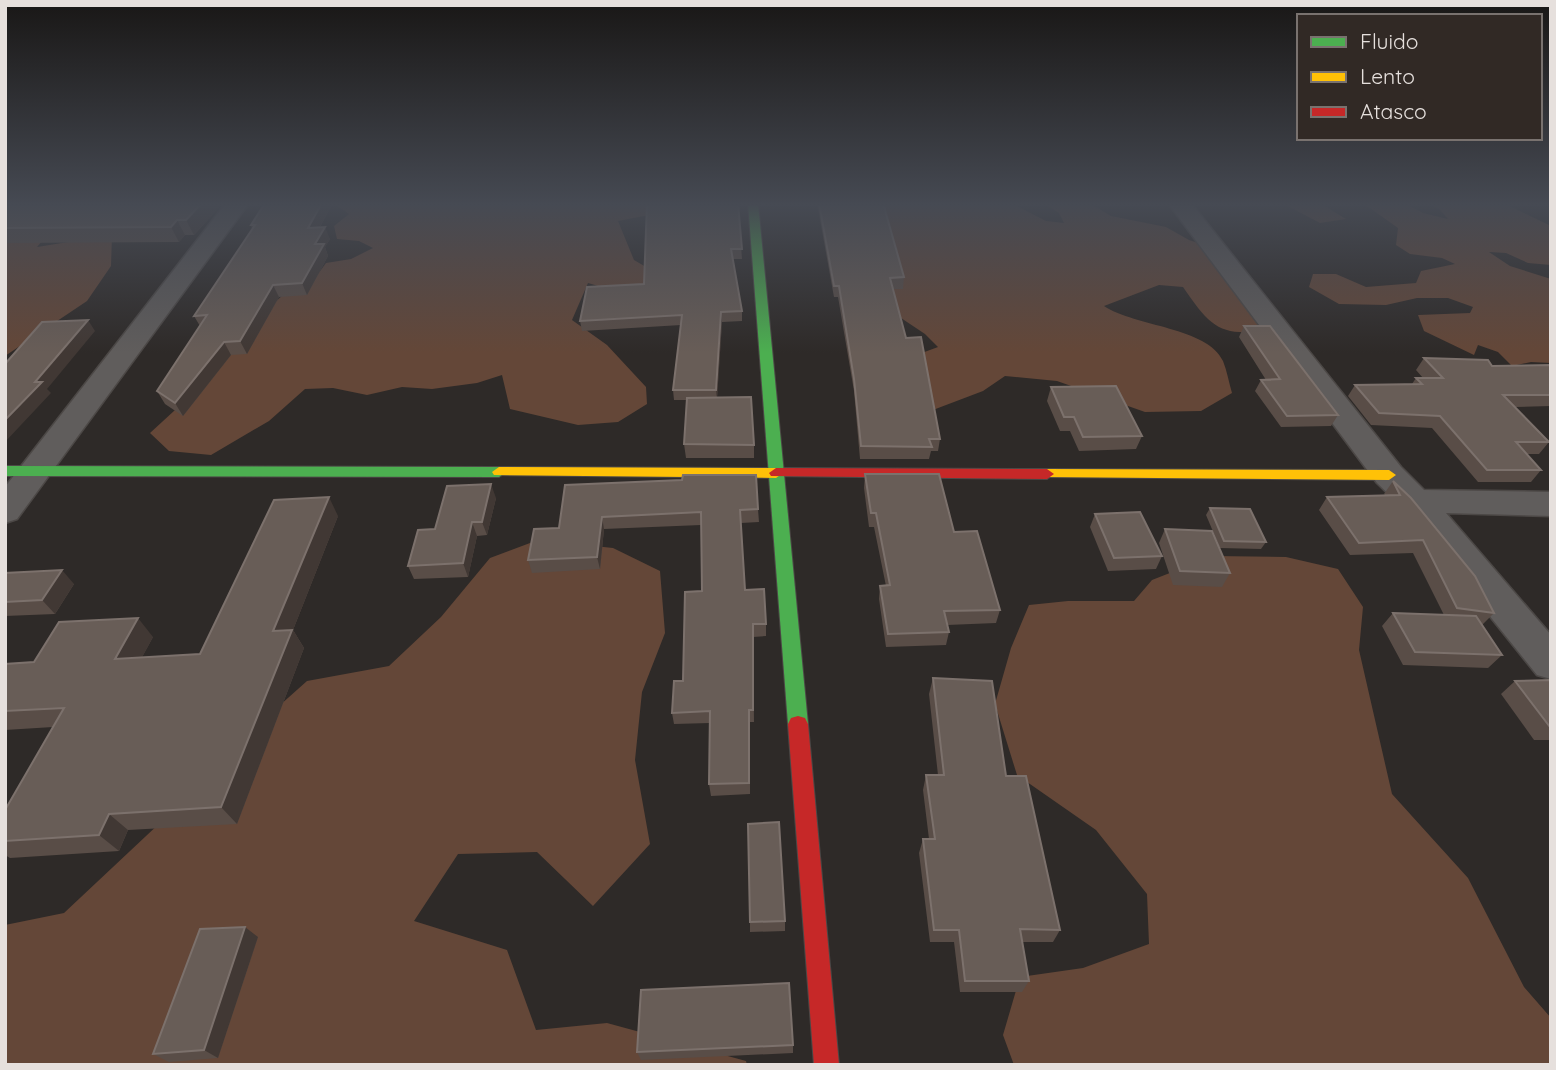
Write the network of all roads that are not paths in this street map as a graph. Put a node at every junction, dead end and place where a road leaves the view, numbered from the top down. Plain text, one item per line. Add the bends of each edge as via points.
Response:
1 (198, 253) edge
2 (757, 253) edge
3 (1218, 253) edge
4 (22, 470) edge
5 (774, 473) junction
6 (1389, 475) junction
7 (1416, 501) junction
8 (1551, 503) edge
9 (5, 511) edge
10 (1551, 663) edge
11 (827, 1065) edge

1 - 4 street
2 - 5 street
3 - 6 street
4 - 5 street
4 - 9 street
5 - 6 street
5 - 11 street
6 - 7 street
7 - 8 street
7 - 10 street

